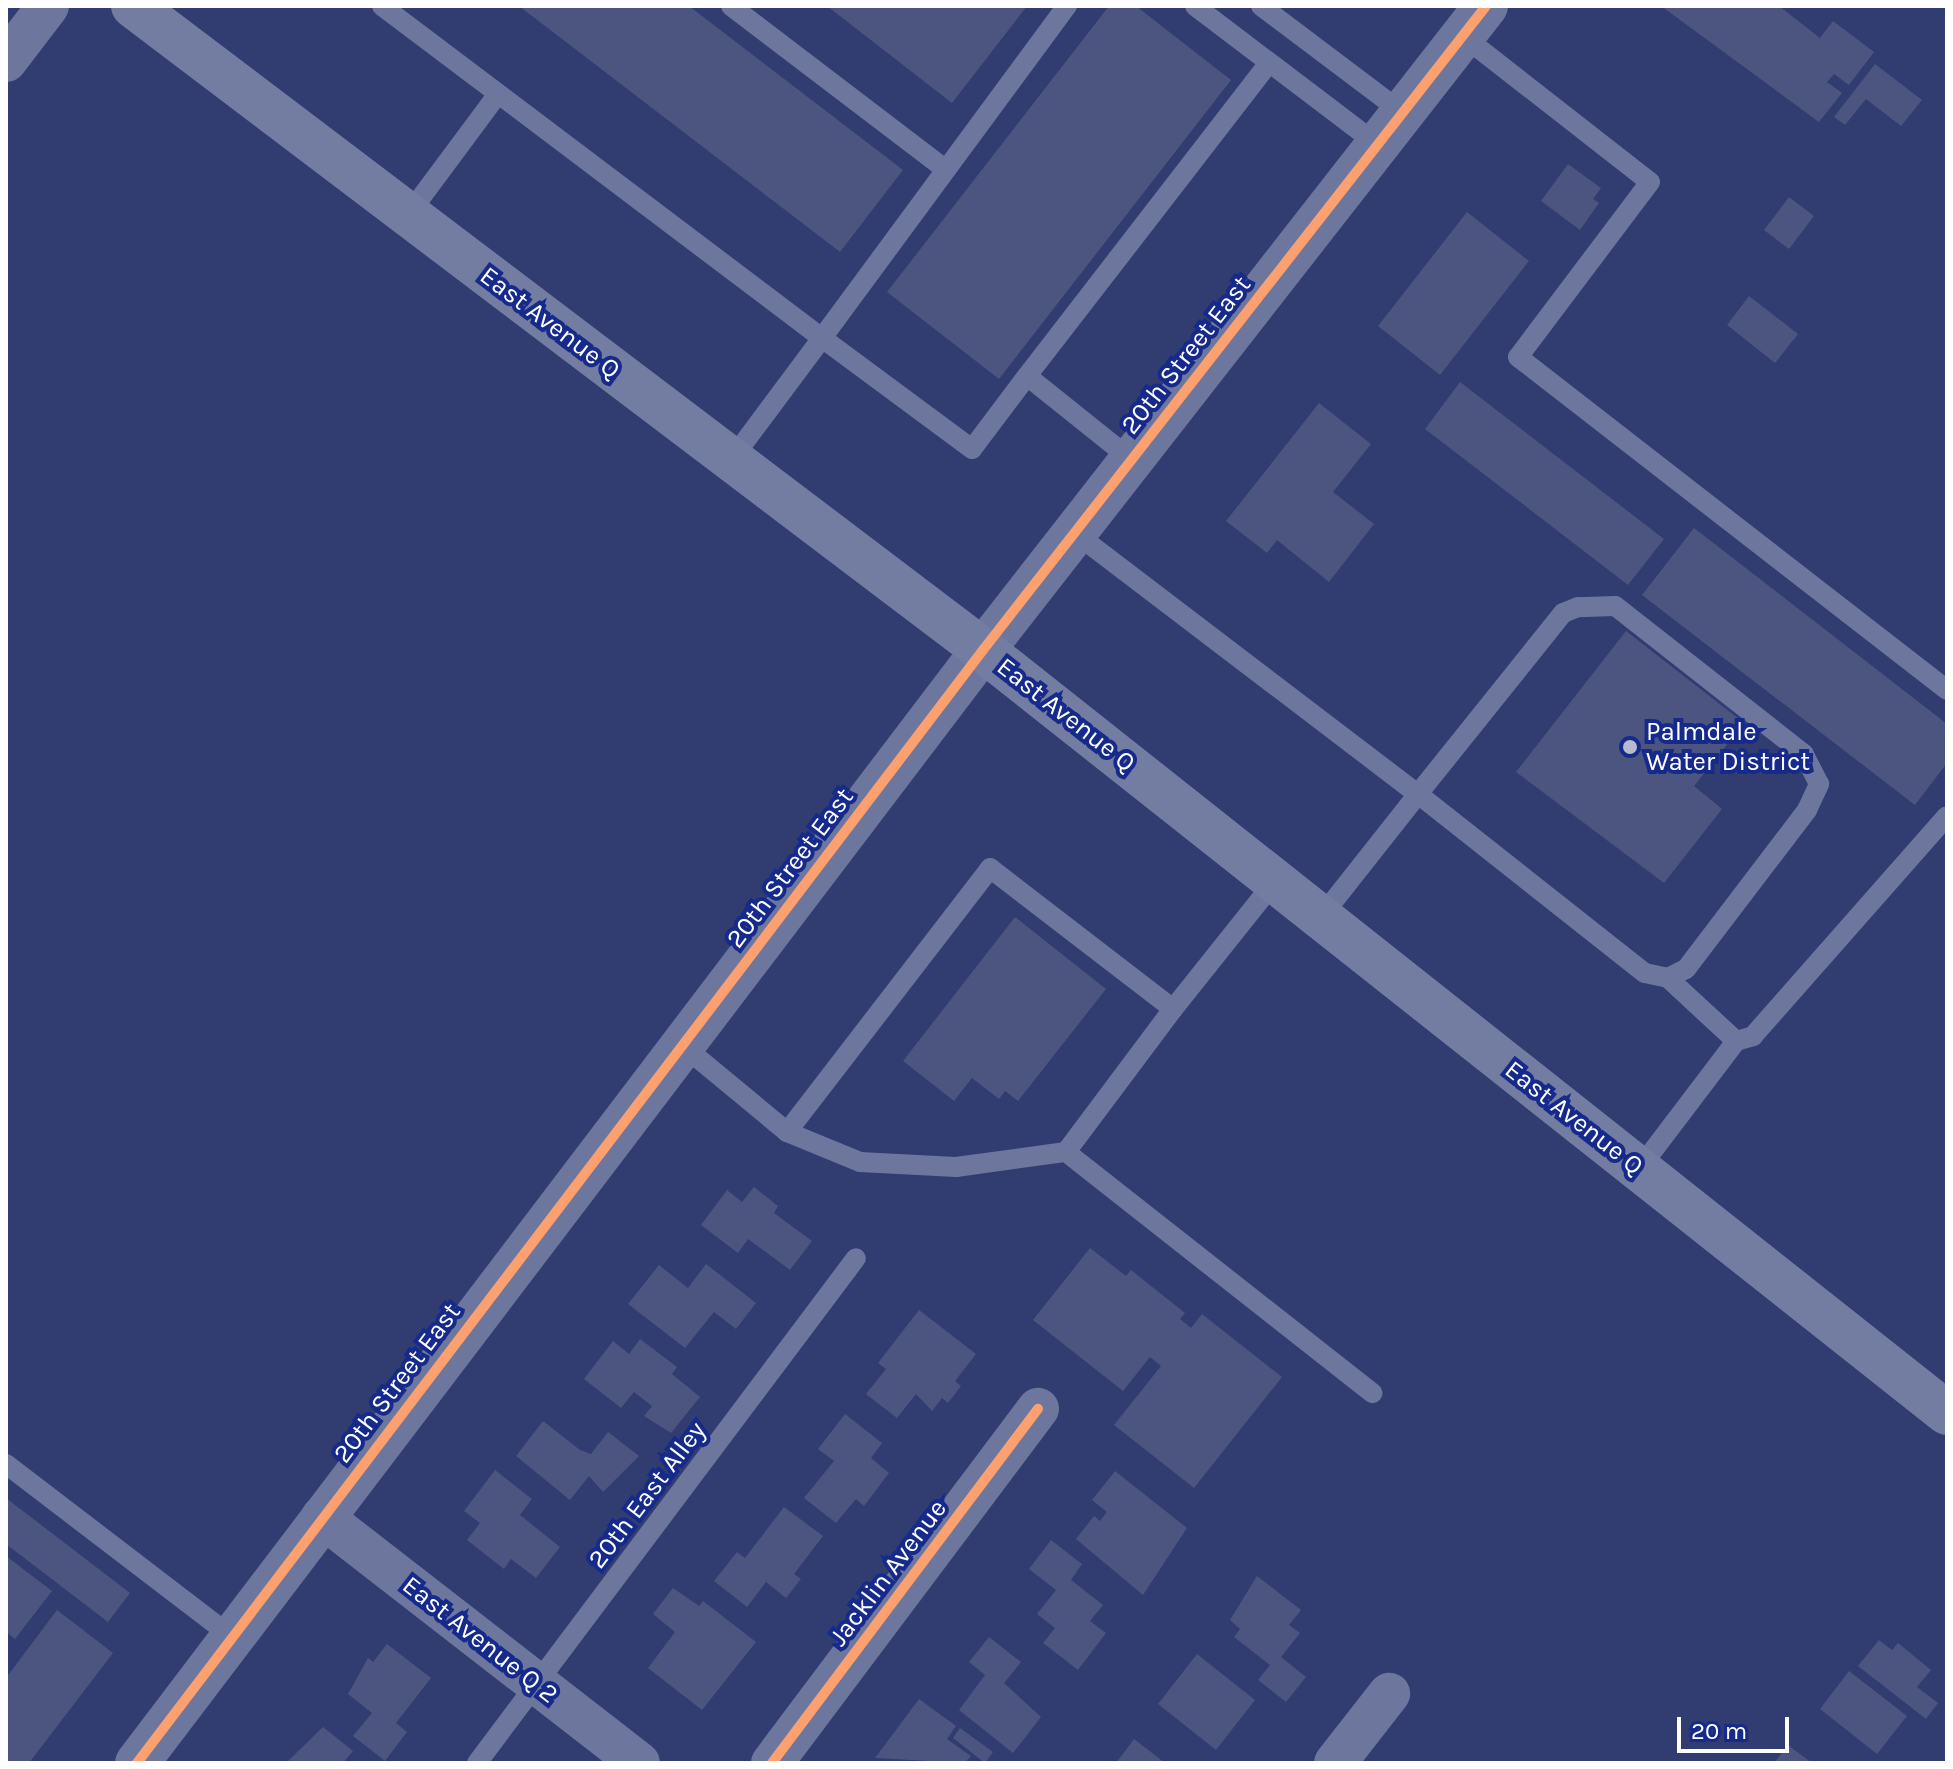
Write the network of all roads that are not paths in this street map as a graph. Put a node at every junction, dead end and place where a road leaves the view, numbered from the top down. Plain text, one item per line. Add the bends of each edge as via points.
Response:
1 (48, 6) edge
2 (133, 6) edge
3 (382, 6) edge
4 (731, 6) edge
5 (1067, 6) edge
6 (1195, 6) edge
7 (1275, 10) edge
8 (1474, 21) edge
9 (6, 61) edge
10 (1269, 63) junction
11 (497, 95) junction
12 (1391, 129) junction
13 (944, 168) junction
14 (408, 215) junction
15 (822, 338) junction
16 (1027, 376) junction
17 (731, 460) junction
18 (1132, 460) junction
19 (1075, 533) junction
20 (983, 650) junction
21 (1947, 690) edge
22 (1418, 794) junction
23 (1947, 816) edge
24 (1275, 881) junction
25 (1321, 917) junction
26 (1668, 978) junction
27 (1173, 1009) junction
28 (1736, 1041) junction
29 (682, 1045) junction
30 (787, 1132) junction
31 (1066, 1152) junction
32 (1639, 1169) junction
33 (856, 1258) dead end
34 (1372, 1393) dead end
35 (1038, 1409) dead end
36 (1947, 1413) edge
37 (6, 1464) edge
38 (322, 1517) junction
39 (232, 1637) junction
40 (538, 1684) junction
41 (1389, 1694) dead end
42 (137, 1763) edge
43 (477, 1763) edge
44 (639, 1763) edge
45 (772, 1763) edge
46 (1335, 1763) edge

1 - 9 street
2 - 14 main road, East Avenue Q
3 - 11 lane
4 - 13 lane
5 - 13 lane
6 - 10 lane
7 - 12 lane
8 - 12 street, 20th Street East
8 - 21 lane via 1650,182 1518,357
10 - 12 lane
10 - 16 lane
11 - 14 lane
11 - 15 lane
12 - 18 street, 20th Street East
13 - 15 lane
14 - 17 main road, East Avenue Q
15 - 16 lane via 972,449
15 - 17 lane
16 - 18 lane
17 - 20 main road, East Avenue Q
18 - 19 street, 20th Street East
19 - 20 street, 20th Street East
19 - 22 lane
20 - 24 main road, East Avenue Q
20 - 29 street, 20th Street East
22 - 25 lane
22 - 26 lane via 1645,973
22 - 26 lane via 1563,613 1595,603 1615,606 1804,754 1819,784 1807,810 1686,969
23 - 28 lane via 1775,1018
24 - 25 main road, East Avenue Q
24 - 27 lane
25 - 32 main road, East Avenue Q
26 - 28 lane
27 - 30 lane via 990,868
27 - 31 lane
28 - 32 lane
29 - 30 lane
29 - 38 street, 20th Street East
30 - 31 lane via 860,1162 956,1167
31 - 34 lane
32 - 36 main road, East Avenue Q
33 - 40 lane, 20th East Alley
35 - 45 street, Jacklin Avenue
37 - 39 lane
38 - 39 street, 20th Street East
38 - 40 street, East Avenue Q 2
39 - 42 street, 20th Street East
40 - 43 lane, 20th East Alley
40 - 44 street, East Avenue Q 2
41 - 46 street

